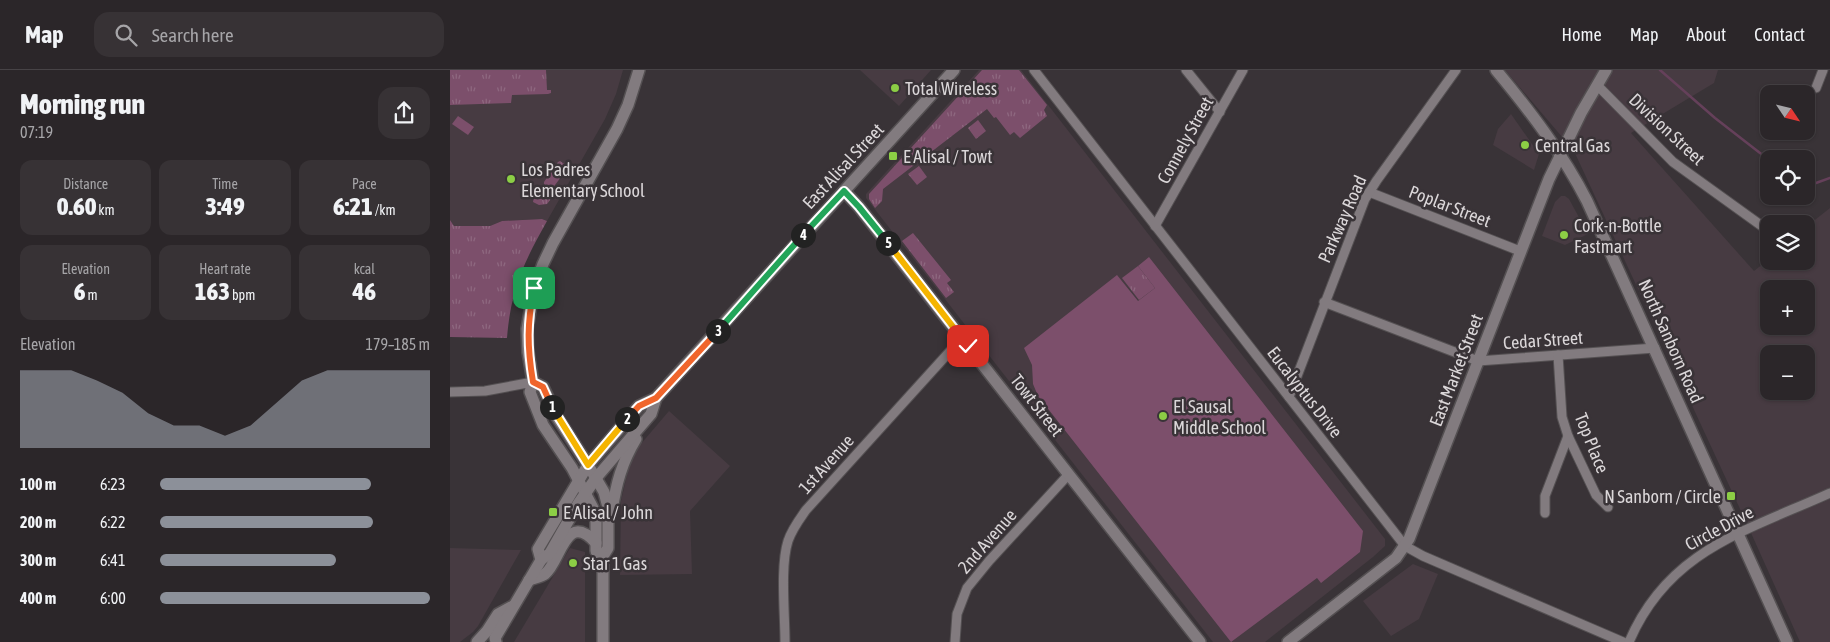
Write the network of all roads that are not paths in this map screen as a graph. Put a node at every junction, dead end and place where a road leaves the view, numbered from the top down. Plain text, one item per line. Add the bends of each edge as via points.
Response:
1 (639, 70) edge
2 (954, 70) edge
3 (1034, 70) edge
4 (1186, 70) edge
5 (1243, 70) edge
6 (1456, 70) edge
7 (1496, 70) edge
8 (1606, 70) edge
9 (1823, 70) edge
10 (1598, 85) junction
11 (1816, 88) dead end
12 (1220, 112) junction
13 (1560, 154) junction
14 (844, 191) junction
15 (1369, 192) junction
16 (1760, 225) edge
17 (1156, 226) junction
18 (1520, 251) junction
19 (1324, 302) junction
20 (962, 338) junction
21 (1655, 348) junction
22 (1558, 355) junction
23 (1478, 361) junction
24 (533, 382) junction
25 (450, 392) edge
26 (1289, 397) junction
27 (656, 398) junction
28 (651, 414) junction
29 (1568, 436) junction
30 (588, 465) junction
31 (1069, 474) junction
32 (596, 478) junction
33 (578, 479) junction
34 (586, 492) junction
35 (1830, 493) edge
36 (1608, 507) dead end
37 (1545, 513) dead end
38 (608, 524) junction
39 (1738, 534) junction
40 (596, 543) junction
41 (1405, 546) junction
42 (603, 556) junction
43 (541, 560) junction
44 (529, 580) junction
45 (514, 606) junction
46 (492, 641) edge
47 (477, 642) edge
48 (603, 642) edge
49 (785, 642) edge
50 (955, 642) edge
51 (1200, 642) edge
52 (1288, 642) edge
53 (1623, 642) edge
54 (1629, 642) edge
55 (1787, 642) edge

1 - 24 main road via 617,129 553,242 538,276 527,329
2 - 14 main road, East Alisal Street
3 - 17 street, Eucalyptus Drive
4 - 12 street
5 - 12 street, Connely Street
6 - 15 street, Parkway Road
7 - 13 main road, North Sanborn Road
8 - 10 main road, East Market Street
9 - 11 street
10 - 13 main road, East Market Street
10 - 16 street, Division Street via 1673,162
12 - 17 street, Connely Street
13 - 18 main road, East Market Street
13 - 21 main road, North Sanborn Road via 1590,207
14 - 20 main road, Towt Street
14 - 27 main road, East Alisal Street
15 - 18 street, Poplar Street
15 - 19 street, Parkway Road
17 - 26 street, Eucalyptus Drive
18 - 23 main road, East Market Street
19 - 23 street, Cedar Street
19 - 26 street, Parkway Road
20 - 31 main road, Towt Street
20 - 49 street, 1st Avenue via 795,526 784,560
21 - 22 street, Cedar Street
21 - 39 main road, North Sanborn Road
22 - 23 street, Cedar Street
22 - 29 street, Top Place via 1562,416
23 - 41 main road, East Market Street
24 - 25 street via 491,390
24 - 30 main road via 543,387 560,423
24 - 33 main road via 530,392 537,413
26 - 41 street, Eucalyptus Drive
27 - 28 main road, East Alisal Street
27 - 30 main road, East Alisal Street via 639,406
28 - 32 main road, East Alisal Street
28 - 38 main road via 622,467
29 - 36 street, Top Place via 1596,495
29 - 37 street via 1545,496
30 - 32 main road
30 - 33 main road, East Alisal Street
31 - 50 street, 2nd Avenue via 970,584 957,614
31 - 51 main road, Towt Street
32 - 34 main road, East Alisal Street
32 - 38 main road via 606,497
33 - 34 main road
33 - 43 main road, East Alisal Street via 538,549
34 - 40 main road via 595,515
34 - 43 main road, East Alisal Street via 550,553
35 - 39 street, Circle Drive
38 - 42 main road via 608,548
39 - 54 street, Circle Drive via 1704,551 1673,575 1646,608
39 - 55 main road, North Sanborn Road
40 - 42 main road via 596,551
40 - 44 main road via 585,534 572,534 545,574
41 - 52 main road, East Market Street via 1396,558
41 - 53 street, Eucalyptus Drive
42 - 48 main road
43 - 44 main road, East Alisal Street
44 - 45 main road, East Alisal Street
45 - 46 main road, East Alisal Street
45 - 47 main road via 498,614

